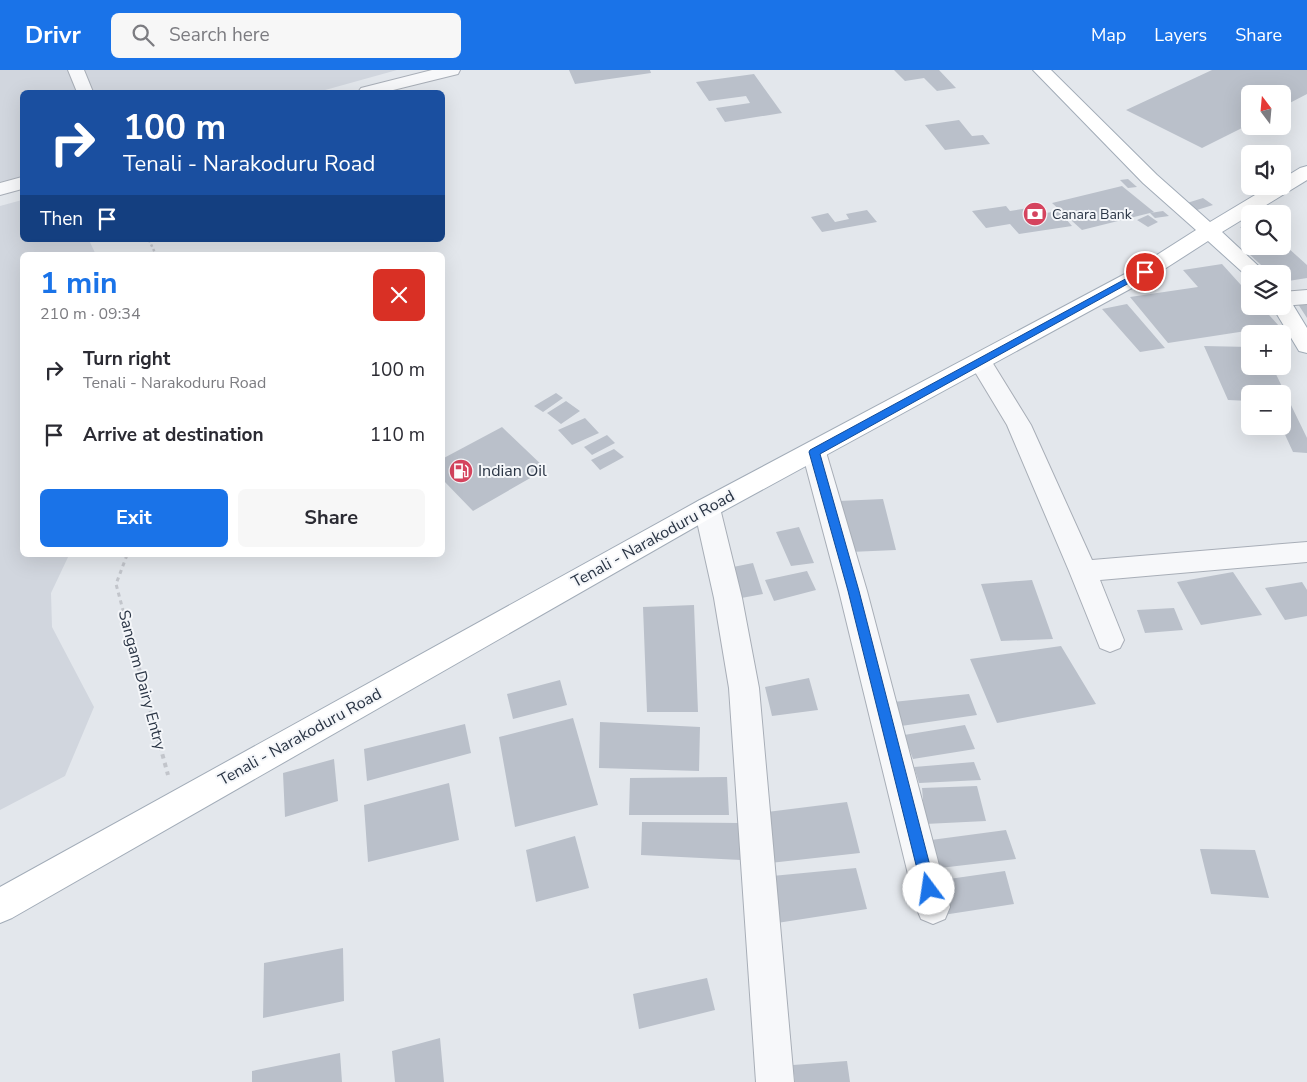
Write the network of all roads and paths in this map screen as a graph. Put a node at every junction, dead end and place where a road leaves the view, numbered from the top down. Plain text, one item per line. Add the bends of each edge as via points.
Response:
1 (76, 70) edge
2 (452, 70) edge
3 (1041, 70) edge
4 (84, 90) edge
5 (375, 90) edge
6 (1307, 172) edge
7 (20, 184) edge
8 (0, 189) edge
9 (1209, 231) junction
10 (1247, 265) edge
11 (1307, 298) edge
12 (1291, 299) edge
13 (1288, 315) edge
14 (1307, 346) edge
15 (980, 362) junction
16 (814, 452) junction
17 (707, 508) junction
18 (1307, 552) edge
19 (126, 557) edge
20 (1084, 572) junction
21 (1110, 640) dead end
22 (177, 807) junction
23 (0, 906) edge
24 (933, 908) dead end
25 (775, 1082) edge

1 - 4 street
2 - 5 street
3 - 9 main road via 1150,179
6 - 9 main road, Tenali - Narakoduru Road
7 - 8 street
9 - 10 main road
9 - 15 main road, Tenali - Narakoduru Road via 1145,272
11 - 12 street
13 - 14 main road
15 - 16 main road, Tenali - Narakoduru Road
15 - 20 street via 1019,425
16 - 17 main road, Tenali - Narakoduru Road
16 - 24 street via 854,591
17 - 22 main road, Tenali - Narakoduru Road
17 - 25 street via 737,637 744,688
18 - 20 street
19 - 22 path, Sangam Dairy Entry via 116,584
20 - 21 street
22 - 23 main road, Tenali - Narakoduru Road

